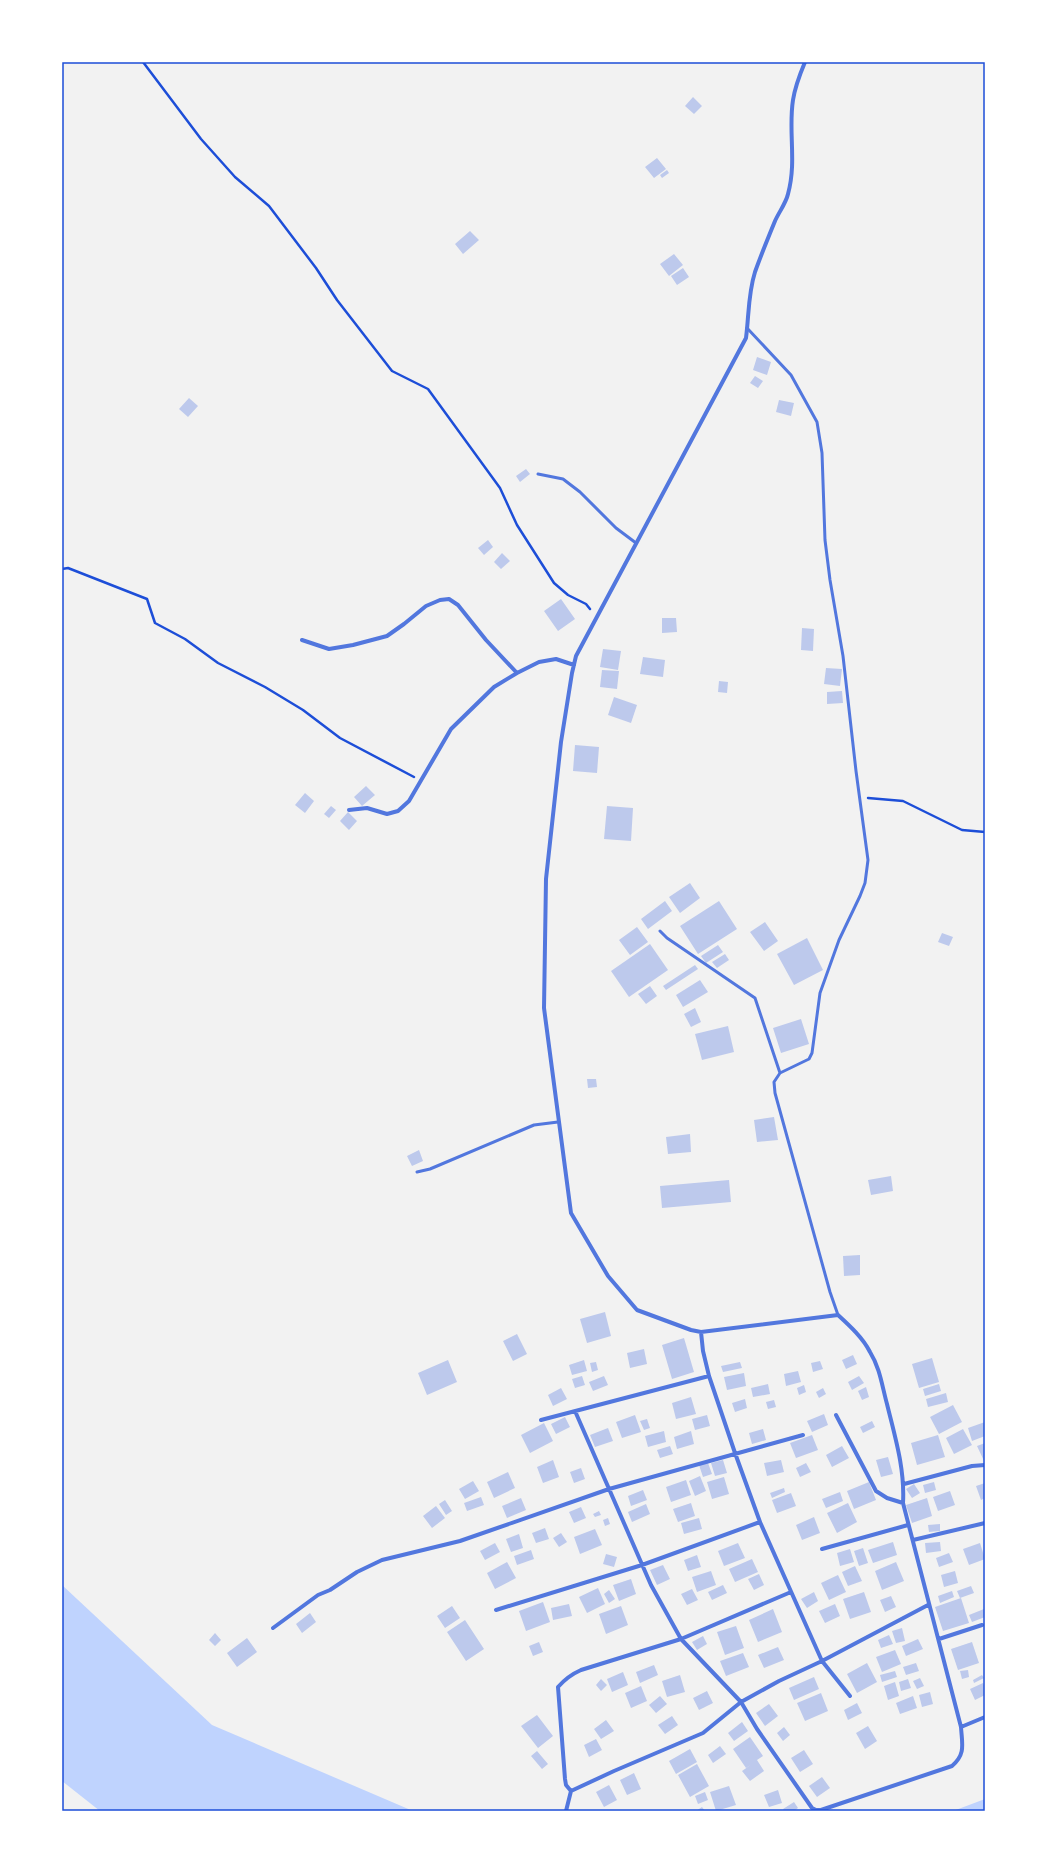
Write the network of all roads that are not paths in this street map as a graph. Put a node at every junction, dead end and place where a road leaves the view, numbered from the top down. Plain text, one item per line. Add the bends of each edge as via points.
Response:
1 (805, 62) edge
2 (747, 328) junction
3 (538, 474) dead end
4 (636, 543) junction
5 (302, 640) dead end
6 (574, 665) junction
7 (517, 672) junction
8 (349, 810) dead end
9 (660, 931) dead end
10 (780, 1073) junction
11 (558, 1122) junction
12 (417, 1172) dead end
13 (838, 1315) junction
14 (701, 1332) junction
15 (709, 1376) junction
16 (575, 1411) junction
17 (836, 1415) dead end
18 (541, 1420) dead end
19 (803, 1435) dead end
20 (735, 1453) junction
21 (985, 1465) edge
22 (904, 1484) junction
23 (609, 1488) junction
24 (903, 1503) junction
25 (760, 1522) junction
26 (985, 1523) edge
27 (908, 1525) junction
28 (912, 1540) junction
29 (822, 1549) dead end
30 (642, 1565) junction
31 (791, 1592) junction
32 (928, 1605) junction
33 (496, 1610) dead end
34 (982, 1626) dead end
35 (273, 1628) dead end
36 (681, 1638) junction
37 (940, 1639) junction
38 (822, 1661) junction
39 (850, 1696) dead end
40 (741, 1702) junction
41 (985, 1717) edge
42 (961, 1727) junction
43 (571, 1791) junction
44 (565, 1810) edge

1 - 2 street via 793,100 794,163 788,195 755,272 749,294
2 - 4 street via 746,338
2 - 10 lane via 791,375 817,422 822,453 825,540 843,656 868,860 865,883 839,940 820,993 812,1053 809,1060
3 - 4 lane via 563,479
4 - 6 street via 576,656
5 - 7 street via 329,649 381,638 426,606 449,599 458,605 486,640
6 - 7 street via 556,659 539,662
6 - 11 street via 546,879 544,1008
7 - 8 street via 494,687 451,729 409,801 398,812 386,814 367,808
9 - 10 lane via 755,998
10 - 13 lane via 774,1082 775,1093
11 - 12 lane via 534,1125 430,1169
11 - 14 street via 571,1213 608,1276 637,1310
13 - 14 street
13 - 22 street via 870,1351 879,1369 902,1464
14 - 15 street
15 - 16 street
15 - 20 street
16 - 18 street
16 - 23 street
17 - 24 street via 876,1491
19 - 20 street
20 - 23 street
20 - 25 street
21 - 22 street
22 - 24 street
23 - 30 street
23 - 35 street via 460,1542 395,1556 369,1565 318,1595
24 - 27 street
25 - 30 street
25 - 31 street
26 - 28 street
27 - 28 street
27 - 29 street
28 - 32 street
30 - 33 street
30 - 36 street
31 - 36 street
31 - 38 street
32 - 37 street
32 - 38 street
34 - 37 street
36 - 40 street
36 - 43 street via 581,1670 572,1674 558,1687 565,1779
37 - 42 street
38 - 39 street
38 - 40 street
40 - 42 street via 807,1802 816,1810 952,1766 960,1759
40 - 43 street via 703,1733
41 - 42 street
43 - 44 street

